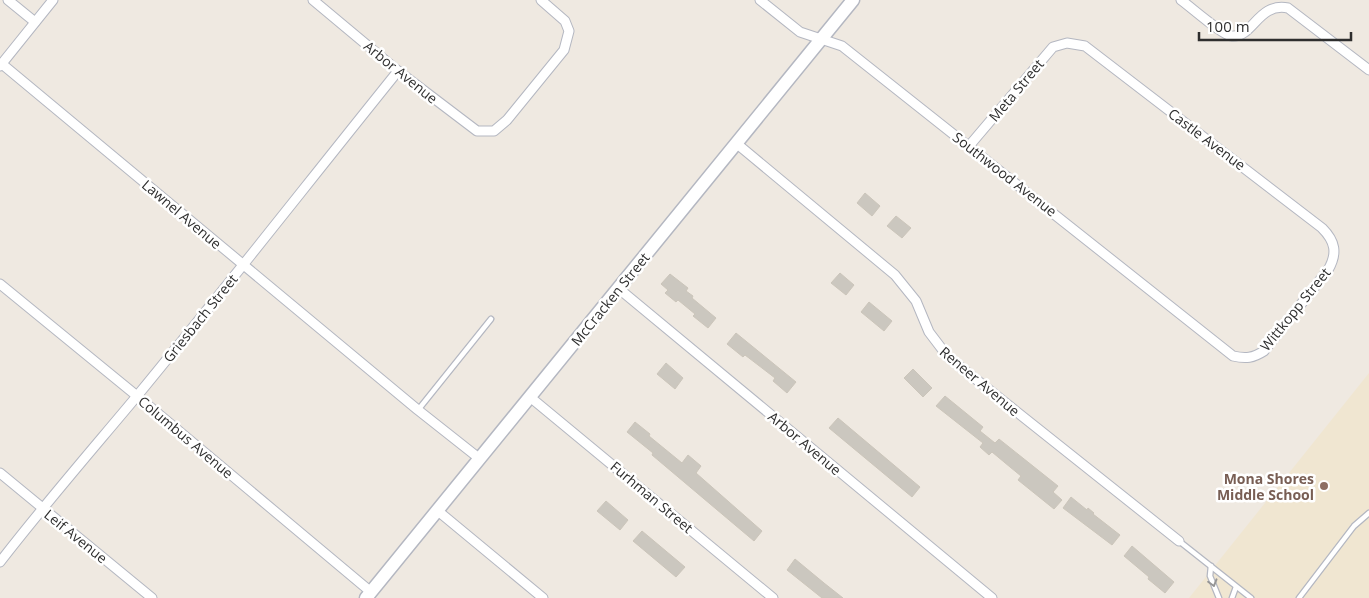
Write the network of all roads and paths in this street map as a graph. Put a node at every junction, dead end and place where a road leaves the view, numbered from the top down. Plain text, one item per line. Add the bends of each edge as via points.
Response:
1 (8, 0) edge
2 (53, 0) edge
3 (313, 0) edge
4 (541, 0) edge
5 (760, 0) edge
6 (853, 0) edge
7 (1181, 0) edge
8 (35, 22) junction
9 (822, 38) junction
10 (1067, 43) joint
11 (1, 65) edge
12 (1369, 70) edge
13 (398, 71) junction
14 (736, 143) junction
15 (969, 146) junction
16 (1335, 249) joint
17 (243, 265) junction
18 (0, 284) edge
19 (618, 288) junction
20 (491, 319) dead end
21 (1245, 359) joint
22 (137, 396) junction
23 (530, 397) junction
24 (418, 410) junction
25 (480, 459) junction
26 (0, 474) edge
27 (42, 508) junction
28 (438, 511) junction
29 (1369, 513) edge
30 (1179, 541) joint
31 (0, 562) edge
32 (1210, 566) junction
33 (1236, 587) junction
34 (372, 596) edge
35 (152, 598) edge
36 (543, 598) edge
37 (773, 598) edge
38 (992, 598) edge
39 (1219, 598) edge
40 (1232, 598) edge
41 (1251, 598) edge
42 (1299, 598) edge

1 - 8 street
2 - 8 street
3 - 13 street, Arbor Avenue
4 - 13 street, Arbor Avenue via 564,21 569,31 564,50 494,132 477,131
5 - 9 street, Southwood Avenue via 800,32
6 - 9 street, McCracken Street
7 - 12 street via 1232,36 1241,34 1268,9 1288,8
8 - 11 street
9 - 14 street, McCracken Street
9 - 15 street, Southwood Avenue via 842,46
10 - 15 street, Meta Street via 1053,47
10 - 16 street, Castle Avenue via 1085,46 1314,222 1328,233
11 - 17 street, Lawnel Avenue
13 - 17 street, Griesbach Street
14 - 19 street, McCracken Street
14 - 30 street, Reneer Avenue via 895,275 913,296 928,332 948,357
15 - 21 street, Southwood Avenue via 1234,356
16 - 21 street, Wittkopp Street via 1328,270 1264,351
17 - 22 street, Griesbach Street
17 - 24 street, Lawnel Avenue
18 - 22 street, Columbus Avenue
19 - 23 street, McCracken Street
19 - 38 street, Arbor Avenue
20 - 24 lane
22 - 27 street, Griesbach Street
22 - 34 street, Columbus Avenue
23 - 25 street, McCracken Street
23 - 37 street, Furhman Street
24 - 25 street, Lawnel Avenue
25 - 28 street, McCracken Street
26 - 27 street, Leif Avenue
27 - 31 street, Griesbach Street
27 - 35 street, Leif Avenue
28 - 34 street, McCracken Street
28 - 36 street
29 - 42 lane via 1354,526
30 - 32 lane
32 - 33 lane
32 -> 39 lane via 1210,576
33 - 40 lane
33 - 41 lane

